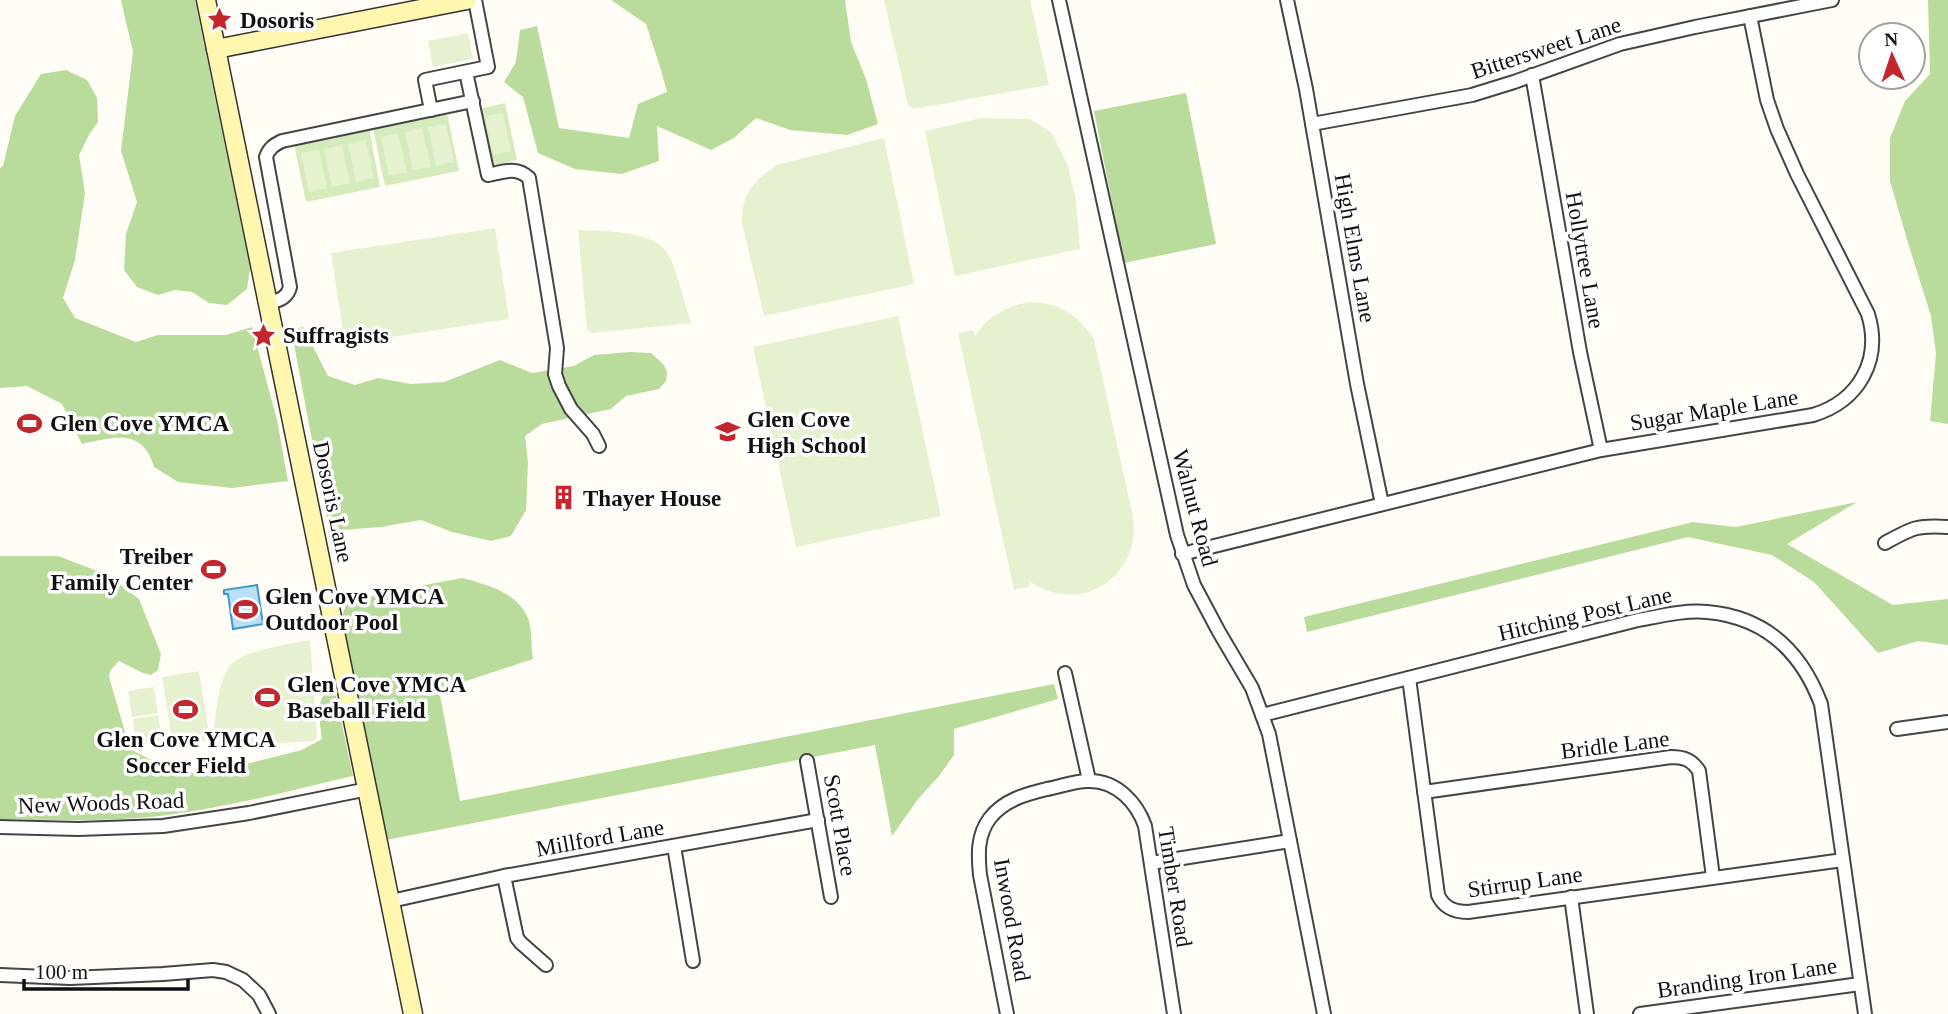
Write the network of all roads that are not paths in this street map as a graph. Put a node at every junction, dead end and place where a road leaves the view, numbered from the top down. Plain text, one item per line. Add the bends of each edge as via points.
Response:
1 (206, 0) edge
2 (467, 0) edge
3 (475, 0) edge
4 (1059, 0) edge
5 (1287, 0) edge
6 (1832, 0) edge
7 (1750, 16) junction
8 (216, 49) junction
9 (466, 72) junction
10 (1532, 75) junction
11 (472, 101) junction
12 (431, 110) junction
13 (1312, 124) junction
14 (268, 304) junction
15 (599, 446) dead end
16 (1601, 450) junction
17 (1382, 504) junction
18 (1948, 527) edge
19 (1885, 543) dead end
20 (1182, 554) junction
21 (1065, 674) dead end
22 (1409, 678) junction
23 (1262, 715) junction
24 (1948, 723) edge
25 (1897, 729) dead end
26 (807, 761) dead end
27 (1089, 780) junction
28 (368, 789) junction
29 (1424, 792) junction
30 (818, 820) junction
31 (0, 827) edge
32 (1290, 841) junction
33 (674, 846) junction
34 (1843, 860) junction
35 (1151, 863) junction
36 (504, 876) junction
37 (1713, 877) junction
38 (831, 897) dead end
39 (1571, 897) junction
40 (390, 901) junction
41 (694, 961) dead end
42 (546, 965) dead end
43 (0, 975) edge
44 (1860, 984) junction
45 (268, 1014) edge
46 (413, 1014) edge
47 (1007, 1014) edge
48 (1174, 1014) edge
49 (1324, 1014) edge
50 (1587, 1014) edge
51 (1640, 1014) edge
52 (1865, 1014) edge

1 - 8 street, Dosoris Lane
2 - 8 street
3 - 9 street via 488,67
4 - 20 street, Walnut Road
5 - 13 street, High Elms Lane
6 - 7 street, Bittersweet Lane
7 - 10 street, Bittersweet Lane via 1620,44
7 - 16 street, Sugar Maple Lane via 1777,129 1872,325 1870,362 1855,390 1827,411
8 - 14 street, Dosoris Lane
9 - 11 street
9 - 12 street via 425,80
10 - 13 street, Bittersweet Lane via 1472,94
10 - 16 street, Hollytree Lane
11 - 12 street
11 - 15 street via 488,175 513,170 529,178 558,348 555,374 571,409
12 - 14 street via 273,145 266,157 290,287 284,298
13 - 17 street, High Elms Lane
14 - 28 street, Dosoris Lane
16 - 17 street, Sugar Maple Lane
17 - 20 street, Sugar Maple Lane
18 - 19 street via 1912,528
20 - 23 street, Walnut Road
21 - 27 street
22 - 23 street, Hitching Post Lane
22 - 29 street, Stirrup Lane
22 - 34 street, Hitching Post Lane via 1681,612 1705,611 1746,621 1787,647 1813,682 1821,704
23 - 32 street, Walnut Road
24 - 25 street
26 - 30 street, Scott Place
27 - 35 street, Timber Road via 1113,787 1135,805 1145,826
27 - 47 street, Inwood Road via 1008,802 991,817 980,839 980,875
28 - 31 street, New Woods Road via 163,826
28 - 40 street, Dosoris Lane
29 - 37 street, Bridle Lane via 1682,757 1699,771
29 - 39 street, Stirrup Lane via 1438,895 1444,906 1468,912
30 - 33 street, Millford Lane
30 - 38 street, Scott Place
32 - 35 street
32 - 49 street, Walnut Road
33 - 36 street, Millford Lane
33 - 41 street
34 - 37 street, Stirrup Lane
34 - 44 street, Hitching Post Lane
35 - 48 street, Timber Road
36 - 40 street, Millford Lane
36 - 42 street via 517,938
37 - 39 street, Stirrup Lane
39 - 50 street
40 - 46 street, Dosoris Lane
43 - 45 street via 70,978 226,972 259,995
44 - 51 street, Branding Iron Lane
44 - 52 street, Hitching Post Lane

